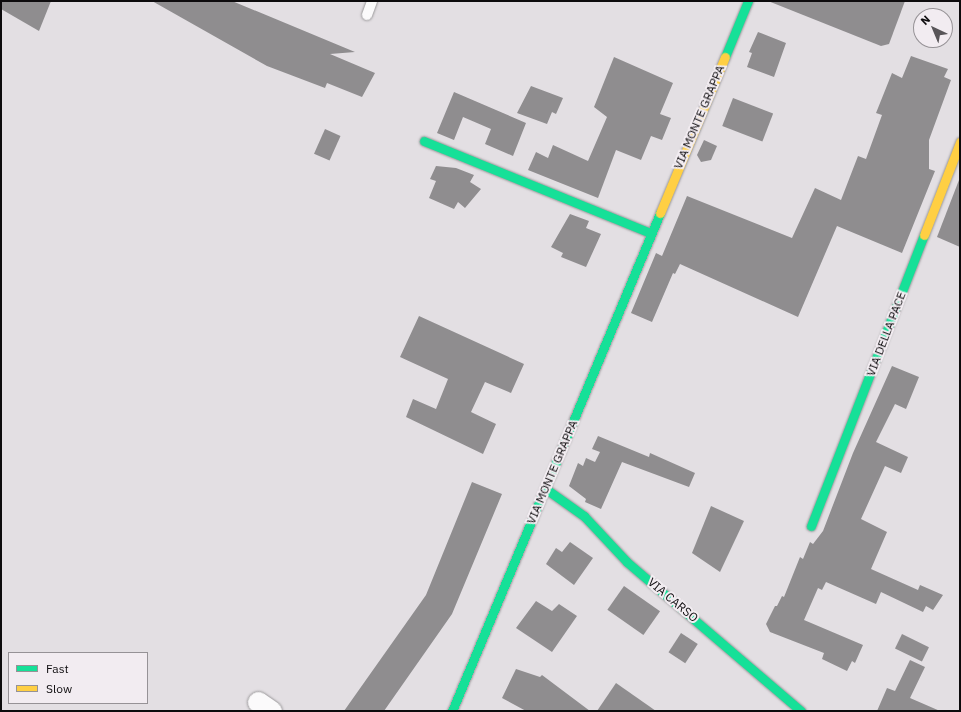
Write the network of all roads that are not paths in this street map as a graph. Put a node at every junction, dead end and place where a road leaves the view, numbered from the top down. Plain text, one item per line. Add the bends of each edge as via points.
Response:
1 (372, 1) edge
2 (748, 1) edge
3 (367, 15) dead end
4 (424, 141) dead end
5 (960, 142) edge
6 (651, 232) junction
7 (546, 489) junction
8 (811, 526) dead end
9 (452, 711) edge
10 (801, 711) edge

1 - 3 lane
2 - 6 street, VIA MONTE GRAPPA
4 - 6 street
5 - 8 street, VIA DELLA PACE
6 - 7 street, VIA MONTE GRAPPA
7 - 9 street, VIA MONTE GRAPPA
7 - 10 street, VIA CARSO via 584,516 627,562

